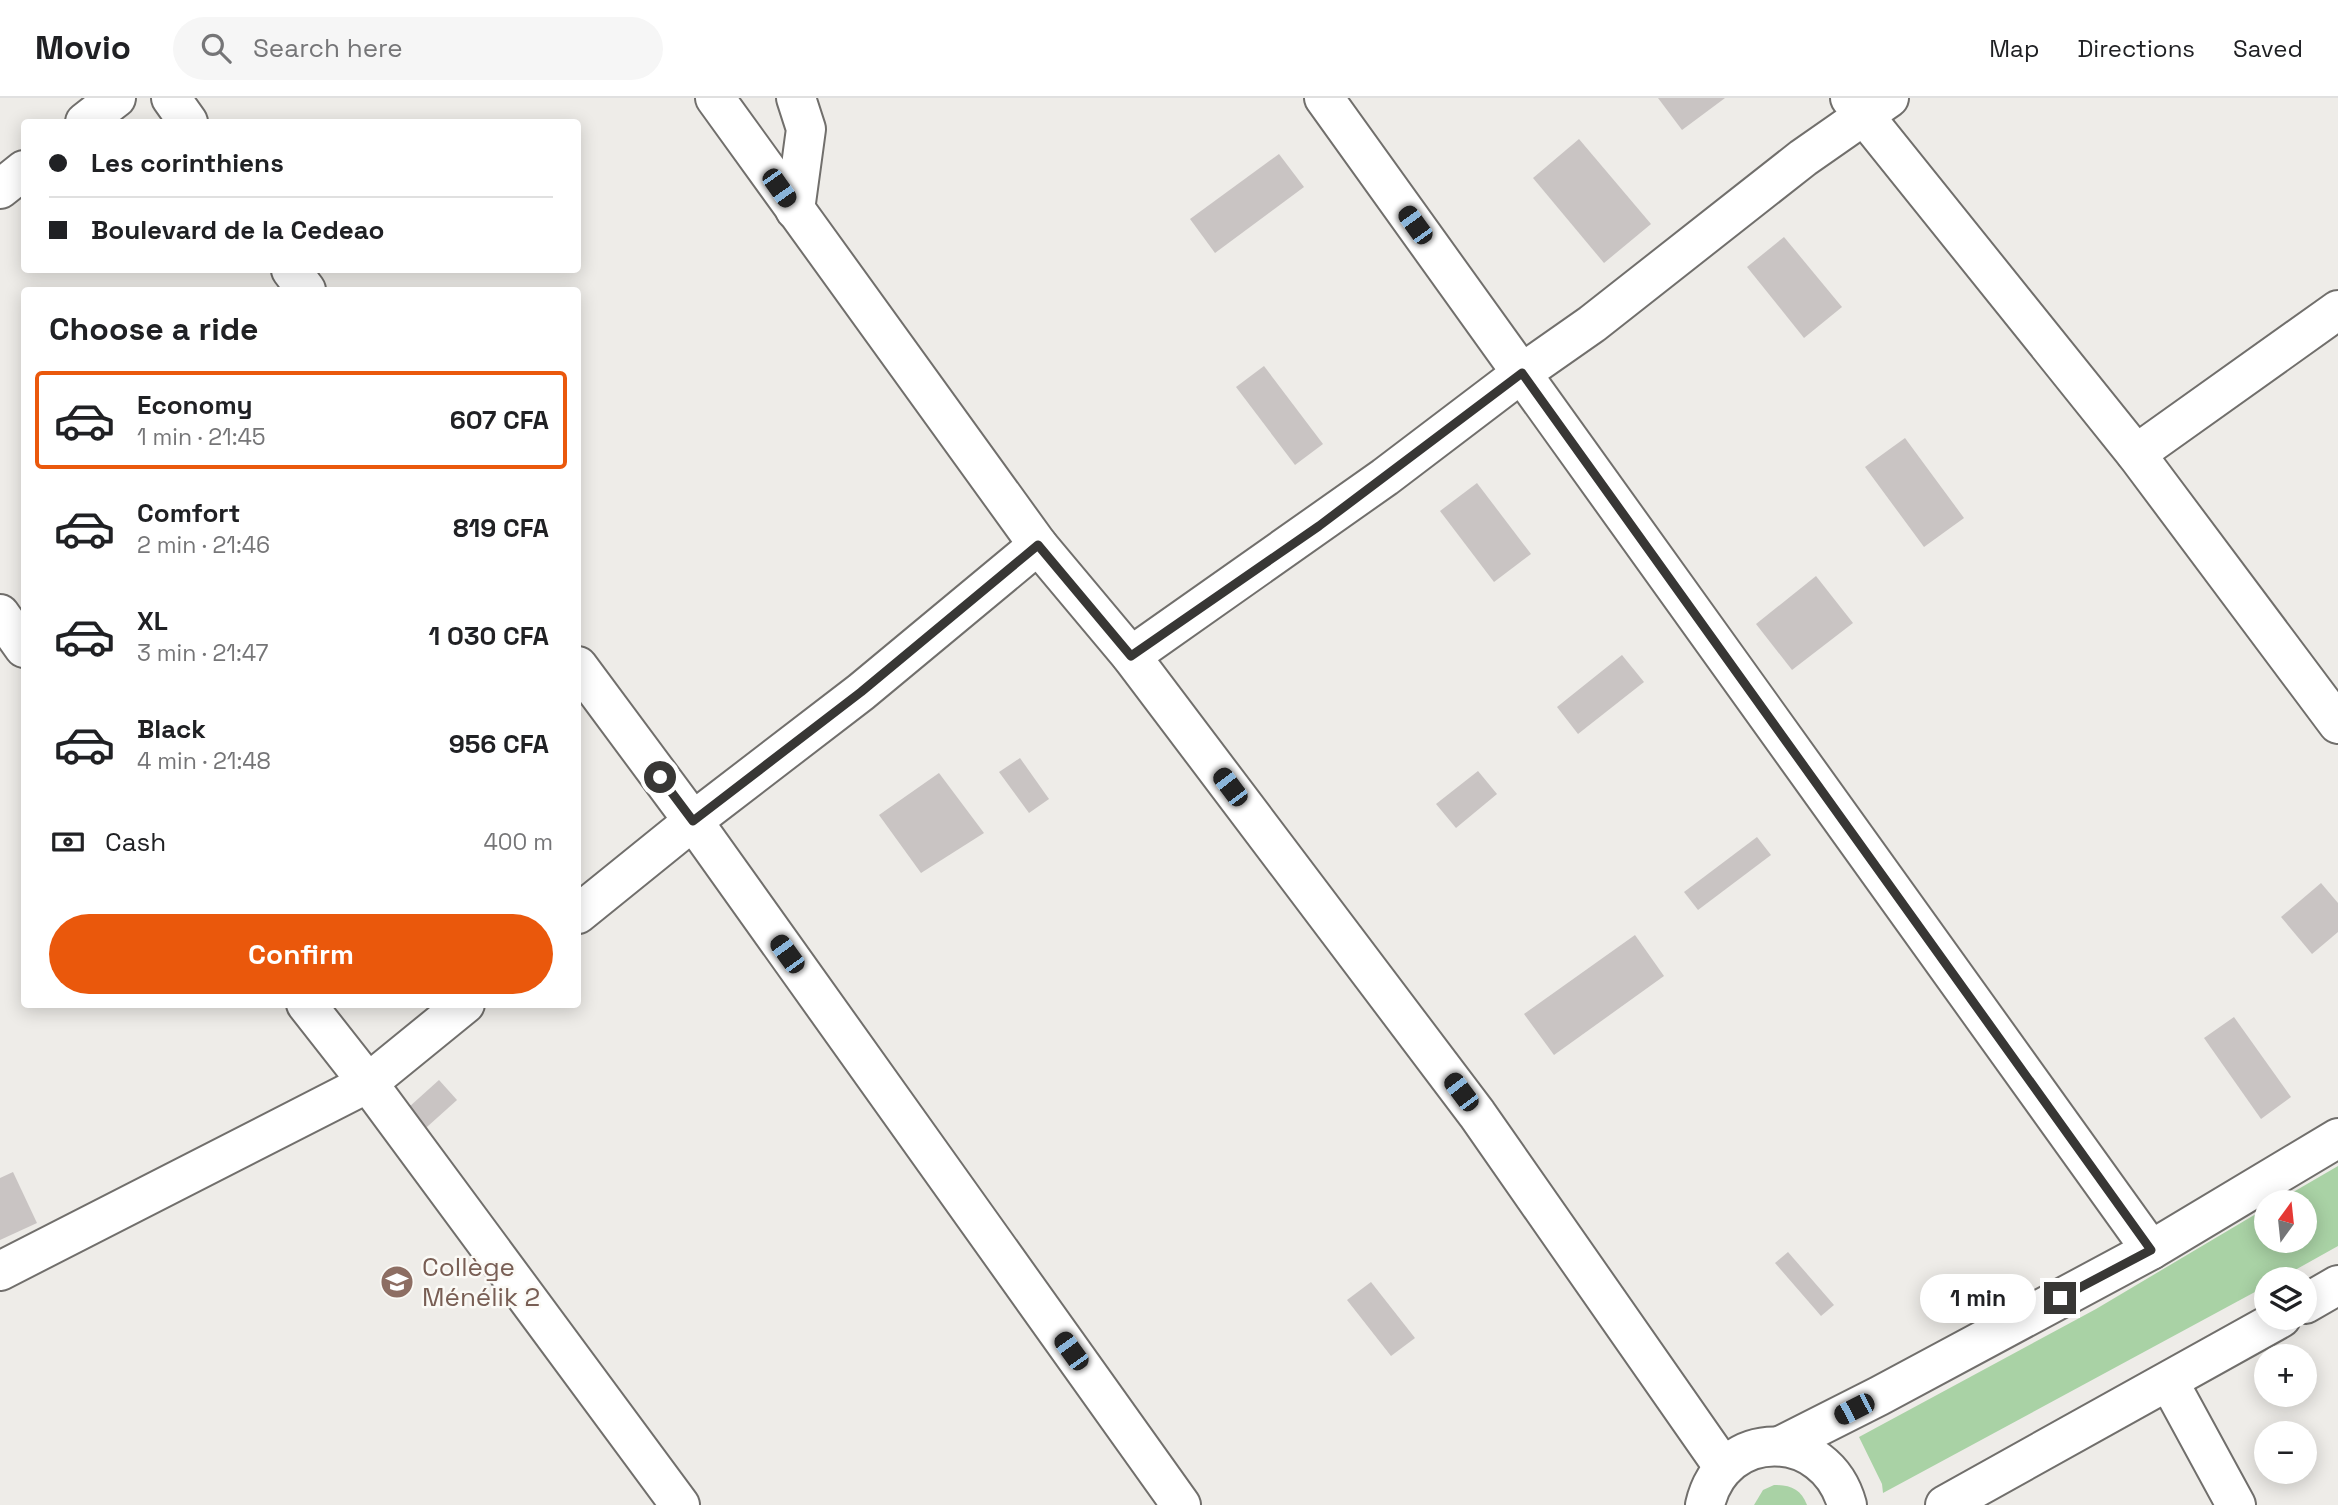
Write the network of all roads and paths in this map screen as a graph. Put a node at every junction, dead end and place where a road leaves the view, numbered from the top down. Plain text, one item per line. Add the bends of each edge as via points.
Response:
1 (116, 98) edge
2 (171, 98) edge
3 (715, 98) edge
4 (796, 98) edge
5 (1324, 98) edge
6 (1868, 104) edge
7 (89, 119) edge
8 (186, 119) edge
9 (21, 172) edge
10 (0, 189) edge
11 (794, 210) junction
12 (2338, 310) edge
13 (1522, 373) junction
14 (2137, 454) junction
15 (1038, 545) junction
16 (0, 614) edge
17 (21, 644) edge
18 (1131, 656) junction
19 (581, 670) edge
20 (2338, 724) edge
21 (693, 821) junction
22 (581, 912) edge
23 (309, 1008) edge
24 (460, 1008) edge
25 (368, 1083) junction
26 (2338, 1138) edge
27 (2151, 1250) junction
28 (0, 1271) edge
29 (2338, 1285) edge
30 (2317, 1297) edge
31 (2260, 1330) edge
32 (2169, 1382) junction
33 (1780, 1446) junction
34 (1714, 1486) edge
35 (680, 1505) edge
36 (1181, 1505) edge
37 (1676, 1505) edge
38 (1847, 1505) edge
39 (1945, 1505) edge
40 (2236, 1505) edge

1 - 7 street
2 - 8 street
3 - 11 street
4 - 11 street via 806,129
5 - 13 street
6 - 13 street via 1592,324
6 - 14 street
9 - 10 street
11 - 15 street
12 - 14 street
13 - 18 street via 1319,526
13 - 27 street
14 - 20 street
15 - 18 street
15 - 21 street via 861,692
16 - 17 street
18 - 34 street via 1477,1114
19 - 21 street
21 - 22 street
21 - 36 street
23 - 25 street
24 - 25 street
25 - 28 street
25 - 35 street
26 - 27 street
27 - 33 street
29 - 30 street
31 - 32 street
32 - 39 street
32 - 40 street
33 - 34 street via 1740,1455
33 - 38 street via 1818,1459 1833,1473
34 - 37 street

